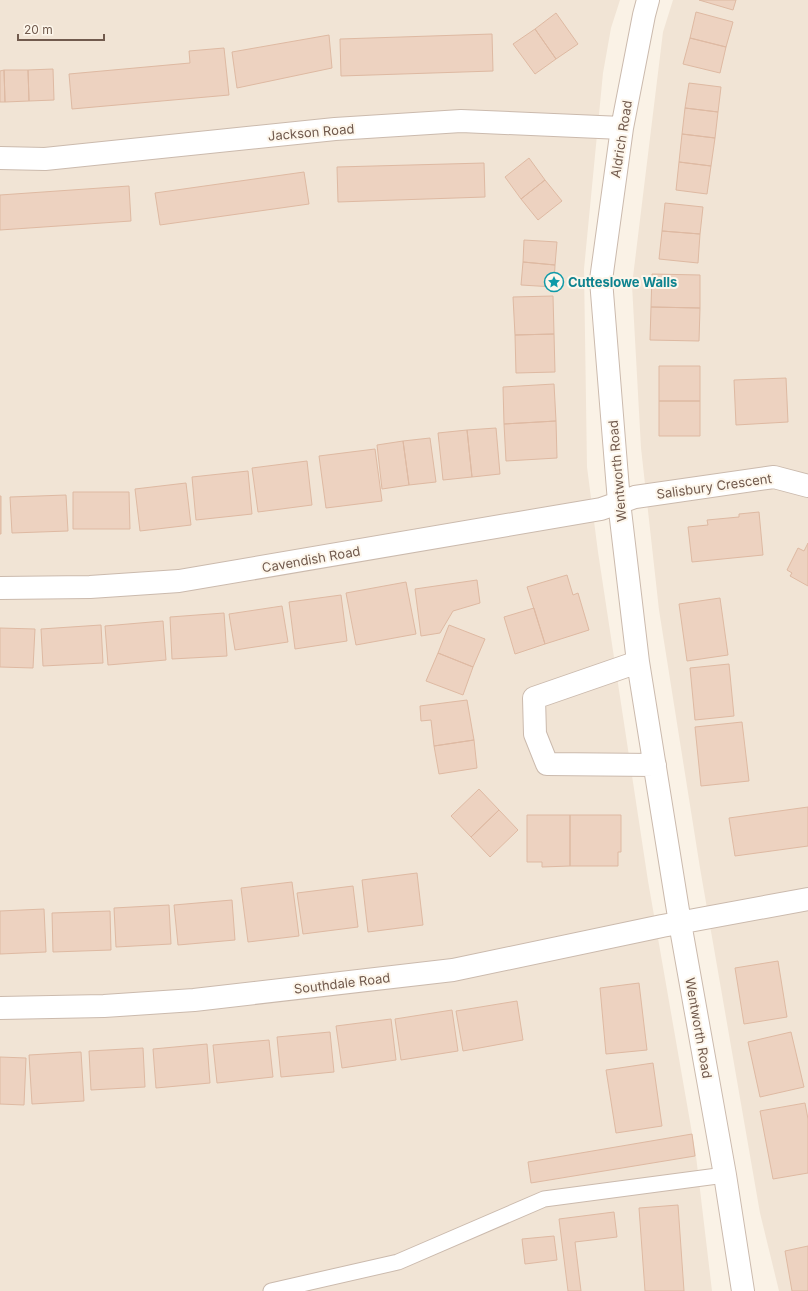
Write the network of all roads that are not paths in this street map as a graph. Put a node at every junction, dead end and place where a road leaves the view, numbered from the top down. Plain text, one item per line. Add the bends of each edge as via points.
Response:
1 (648, 0) edge
2 (622, 128) junction
3 (0, 158) edge
4 (600, 280) joint
5 (808, 486) edge
6 (619, 502) junction
7 (0, 588) edge
8 (638, 662) junction
9 (655, 766) junction
10 (808, 899) edge
11 (680, 923) junction
12 (0, 1008) edge
13 (725, 1175) junction
14 (271, 1291) edge
15 (743, 1291) edge

1 - 2 street, Aldrich Road
2 - 3 street, Jackson Road via 461,121 335,129 45,159
2 - 4 street, Aldrich Road
4 - 6 street, Wentworth Road
5 - 6 street, Salisbury Crescent via 774,477 634,497
6 - 7 street, Cavendish Road via 601,509 179,581 90,587
6 - 8 street, Wentworth Road
8 - 9 street, Wentworth Road
8 - 9 street via 534,698 535,734 547,764
9 - 11 street, Wentworth Road
10 - 11 street
11 - 12 street, Southdale Road via 446,971 194,1000 104,1006
11 - 13 street, Wentworth Road
13 - 14 lane via 544,1199 398,1262
13 - 15 street, Wentworth Road

